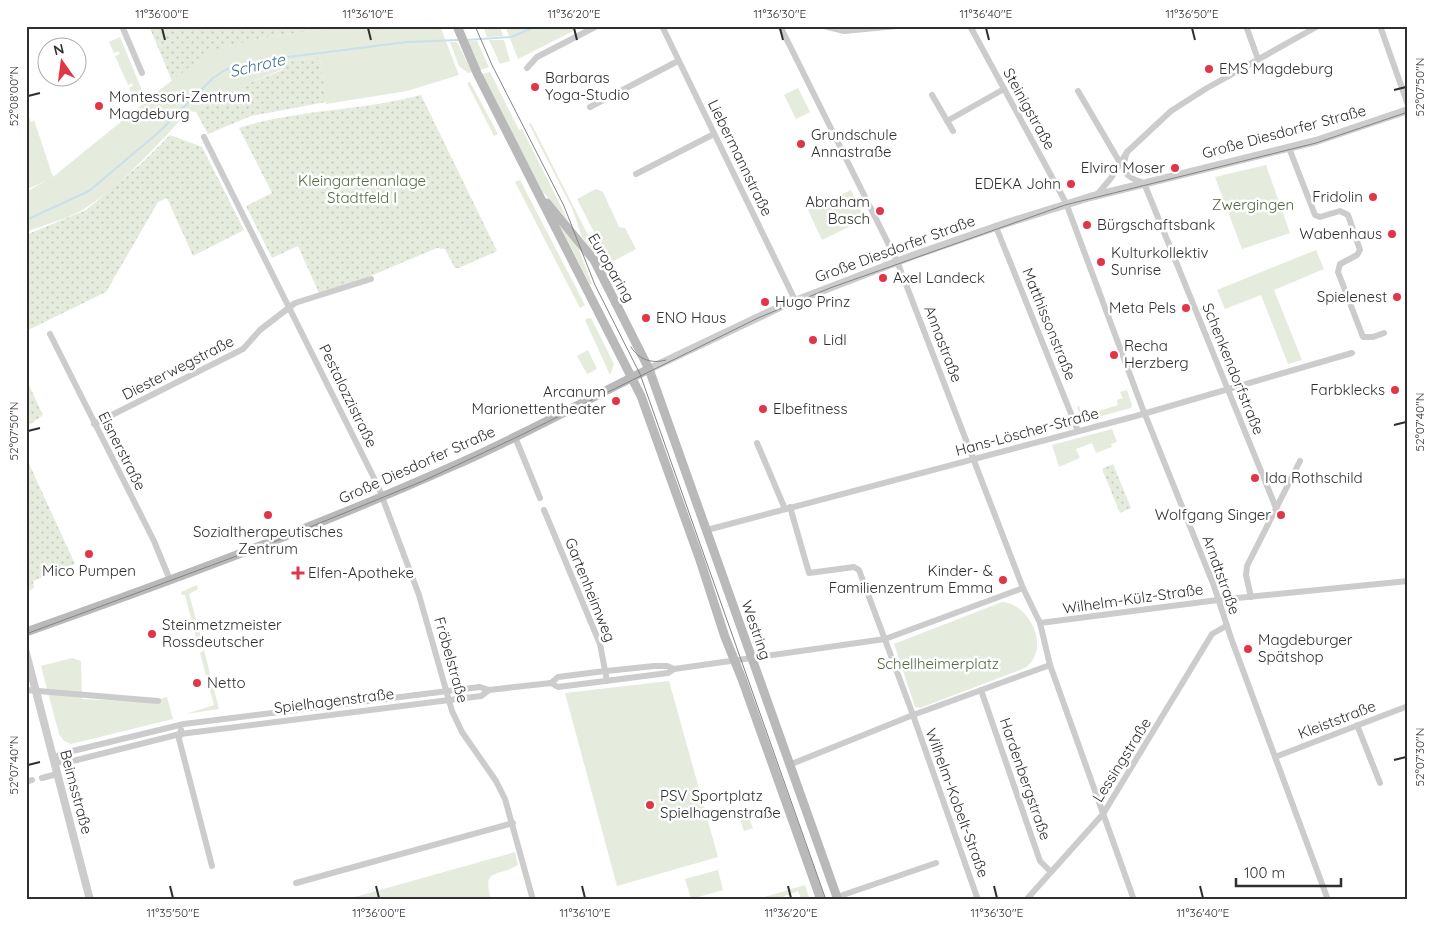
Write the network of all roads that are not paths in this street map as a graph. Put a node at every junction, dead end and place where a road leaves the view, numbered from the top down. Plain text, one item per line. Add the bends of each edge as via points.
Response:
1 (122, 26) edge
2 (597, 26) edge
3 (662, 26) edge
4 (780, 26) edge
5 (824, 26) edge
6 (898, 26) edge
7 (970, 26) edge
8 (1246, 26) edge
9 (1318, 26) edge
10 (1380, 26) edge
11 (458, 29) edge
12 (1258, 59) junction
13 (678, 60) junction
14 (527, 68) dead end
15 (142, 73) dead end
16 (1004, 89) junction
17 (1078, 91) dead end
18 (932, 95) dead end
19 (1408, 105) edge
20 (590, 106) dead end
21 (1408, 110) edge
22 (947, 120) junction
23 (953, 131) dead end
24 (714, 134) junction
25 (204, 137) dead end
26 (1289, 148) junction
27 (1127, 152) junction
28 (1119, 161) junction
29 (636, 174) dead end
30 (1144, 183) junction
31 (536, 189) junction
32 (1096, 196) junction
33 (1066, 204) junction
34 (996, 227) junction
35 (897, 261) junction
36 (371, 279) dead end
37 (795, 300) junction
38 (290, 307) junction
39 (1384, 333) dead end
40 (50, 334) dead end
41 (1352, 353) dead end
42 (649, 369) junction
43 (632, 378) junction
44 (1227, 389) junction
45 (1144, 414) junction
46 (94, 424) junction
47 (1078, 432) junction
48 (515, 437) junction
49 (757, 443) dead end
50 (973, 458) junction
51 (1300, 461) dead end
52 (382, 497) junction
53 (540, 498) dead end
54 (788, 508) junction
55 (1276, 508) junction
56 (544, 510) dead end
57 (706, 530) junction
58 (170, 580) junction
59 (1408, 581) edge
60 (1023, 588) junction
61 (1250, 597) junction
62 (1218, 600) junction
63 (1040, 623) junction
64 (1226, 626) junction
65 (26, 632) edge
66 (885, 639) junction
67 (26, 653) edge
68 (752, 658) junction
69 (734, 660) junction
70 (1050, 665) junction
71 (674, 669) junction
72 (606, 671) junction
73 (607, 681) junction
74 (551, 683) junction
75 (26, 690) edge
76 (489, 690) junction
77 (981, 690) junction
78 (446, 691) junction
79 (35, 692) junction
80 (449, 700) junction
81 (158, 701) dead end
82 (1408, 706) edge
83 (913, 715) junction
84 (184, 724) junction
85 (1357, 725) junction
86 (180, 734) junction
87 (1276, 757) junction
88 (54, 761) junction
89 (789, 765) junction
90 (57, 774) junction
91 (42, 778) dead end
92 (1380, 783) dead end
93 (1103, 814) junction
94 (512, 823) junction
95 (936, 863) dead end
96 (212, 866) dead end
97 (1051, 872) junction
98 (296, 883) dead end
99 (837, 898) edge
100 (90, 899) edge
101 (533, 900) edge
102 (820, 900) edge
103 (978, 900) edge
104 (1026, 900) edge
105 (1134, 900) edge
106 (1328, 900) edge

1 - 15 street
2 - 14 street via 537,57
3 - 13 street, Liebermannstraße
4 - 35 street, Annastraße
5 - 6 street via 844,31
7 - 16 street, Steinigstraße
8 - 12 street
9 - 12 street
10 - 19 street
11 - 31 main road, Europaring
12 - 27 street via 1177,107
13 - 20 street
13 - 24 street, Liebermannstraße
16 - 22 street
16 - 33 street, Steinigstraße
17 - 28 street
18 - 22 street
21 - 26 street, Große Diesdorfer Straße
22 - 23 street
24 - 29 street
24 - 37 street, Liebermannstraße
25 - 38 street, Pestalozzistraße
26 - 30 street, Große Diesdorfer Straße
26 - 39 street via 1315,215 1320,217 1340,211 1348,215 1360,250 1340,264 1338,272 1363,337
27 - 28 street
27 - 30 street via 1124,161 1126,174 1130,179
28 - 32 street via 1111,178
30 - 32 street, Große Diesdorfer Straße
30 - 44 street, Schenkendorfstraße
31 - 42 main road, Europaring via 591,255
31 - 43 main road, Europaring
32 - 33 street, Große Diesdorfer Straße
33 - 34 street, Große Diesdorfer Straße
33 - 45 street, Arndtstraße
34 - 35 street, Große Diesdorfer Straße
34 - 47 street, Matthissonstraße
35 - 37 street, Große Diesdorfer Straße
35 - 50 street, Annastraße
36 - 38 street
37 - 42 street, Große Diesdorfer Straße
38 - 46 street, Diesterwegstraße via 260,330 243,349
38 - 52 street, Pestalozzistraße
40 - 46 street, Eisnerstraße
41 - 44 street, Hans-Löscher-Straße
42 - 43 main road, Große Diesdorfer Straße
42 - 57 main road, Westring
43 - 48 main road, Große Diesdorfer Straße
43 - 69 main road, Westring via 664,456
44 - 45 street, Hans-Löscher-Straße
44 - 55 street, Schenkendorfstraße
45 - 47 street, Hans-Löscher-Straße
45 - 62 street, Arndtstraße
46 - 58 street, Eisnerstraße via 154,541
47 - 50 street, Hans-Löscher-Straße
48 - 52 main road, Große Diesdorfer Straße
48 - 53 street
49 - 54 street
50 - 54 street, Hans-Löscher-Straße
50 - 60 street, Annastraße
51 - 55 street
52 - 58 main road, Große Diesdorfer Straße
52 - 78 street, Fröbelstraße via 419,595
54 - 57 street, Hans-Löscher-Straße
54 - 66 street via 808,572 859,569
55 - 61 street via 1247,568
56 - 72 street, Gartenheimweg via 600,644
57 - 68 main road, Westring
58 - 65 main road, Große Diesdorfer Straße
59 - 61 street, Wilhelm-Külz-Straße
60 - 63 street, Annastraße
60 - 66 street
61 - 62 street, Wilhelm-Külz-Straße
62 - 63 street, Wilhelm-Külz-Straße
62 - 64 street, Arndtstraße
63 - 70 street, Annastraße
64 - 87 street, Arndtstraße
64 - 93 street, Lessingstraße via 1212,634
66 - 68 street, Spielhagenstraße
66 - 83 street
67 - 79 street, Beimsstraße
68 - 69 street, Spielhagenstraße
68 - 89 main road, Westring
69 - 71 street, Spielhagenstraße
69 - 102 main road, Westring
70 - 77 street
70 - 93 street, Annastraße
71 - 72 street, Spielhagenstraße via 654,666
71 - 73 street, Spielhagenstraße via 668,673
72 - 73 street, Gartenheimweg
72 - 74 street, Spielhagenstraße via 558,677
73 - 74 street, Spielhagenstraße via 558,687
74 - 76 street, Spielhagenstraße
75 - 79 street
76 - 78 street, Spielhagenstraße via 480,687
76 - 80 street, Spielhagenstraße via 481,696
77 - 83 street
77 - 97 street, Hardenbergstraße via 1040,861
78 - 80 street, Fröbelstraße
78 - 84 street, Spielhagenstraße
79 - 81 street
79 - 88 street, Beimsstraße
80 - 86 street, Spielhagenstraße
80 - 94 street, Fröbelstraße via 462,732 499,786
82 - 85 street, Kleiststraße
83 - 89 street
83 - 103 street, Wilhelm-Kobelt-Straße
84 - 86 street
84 - 88 street, Spielhagenstraße via 60,754
85 - 87 street, Kleiststraße
85 - 92 street
86 - 88 street, Spielhagenstraße via 65,763
86 - 96 street
87 - 106 street, Arndtstraße
88 - 90 street, Beimsstraße
89 - 99 main road, Westring
90 - 91 street
90 - 100 street, Beimsstraße
93 - 97 street, Lessingstraße
93 - 105 street, Annastraße
94 - 98 street
94 - 101 street, Fröbelstraße
95 - 99 street
97 - 104 street, Lessingstraße

